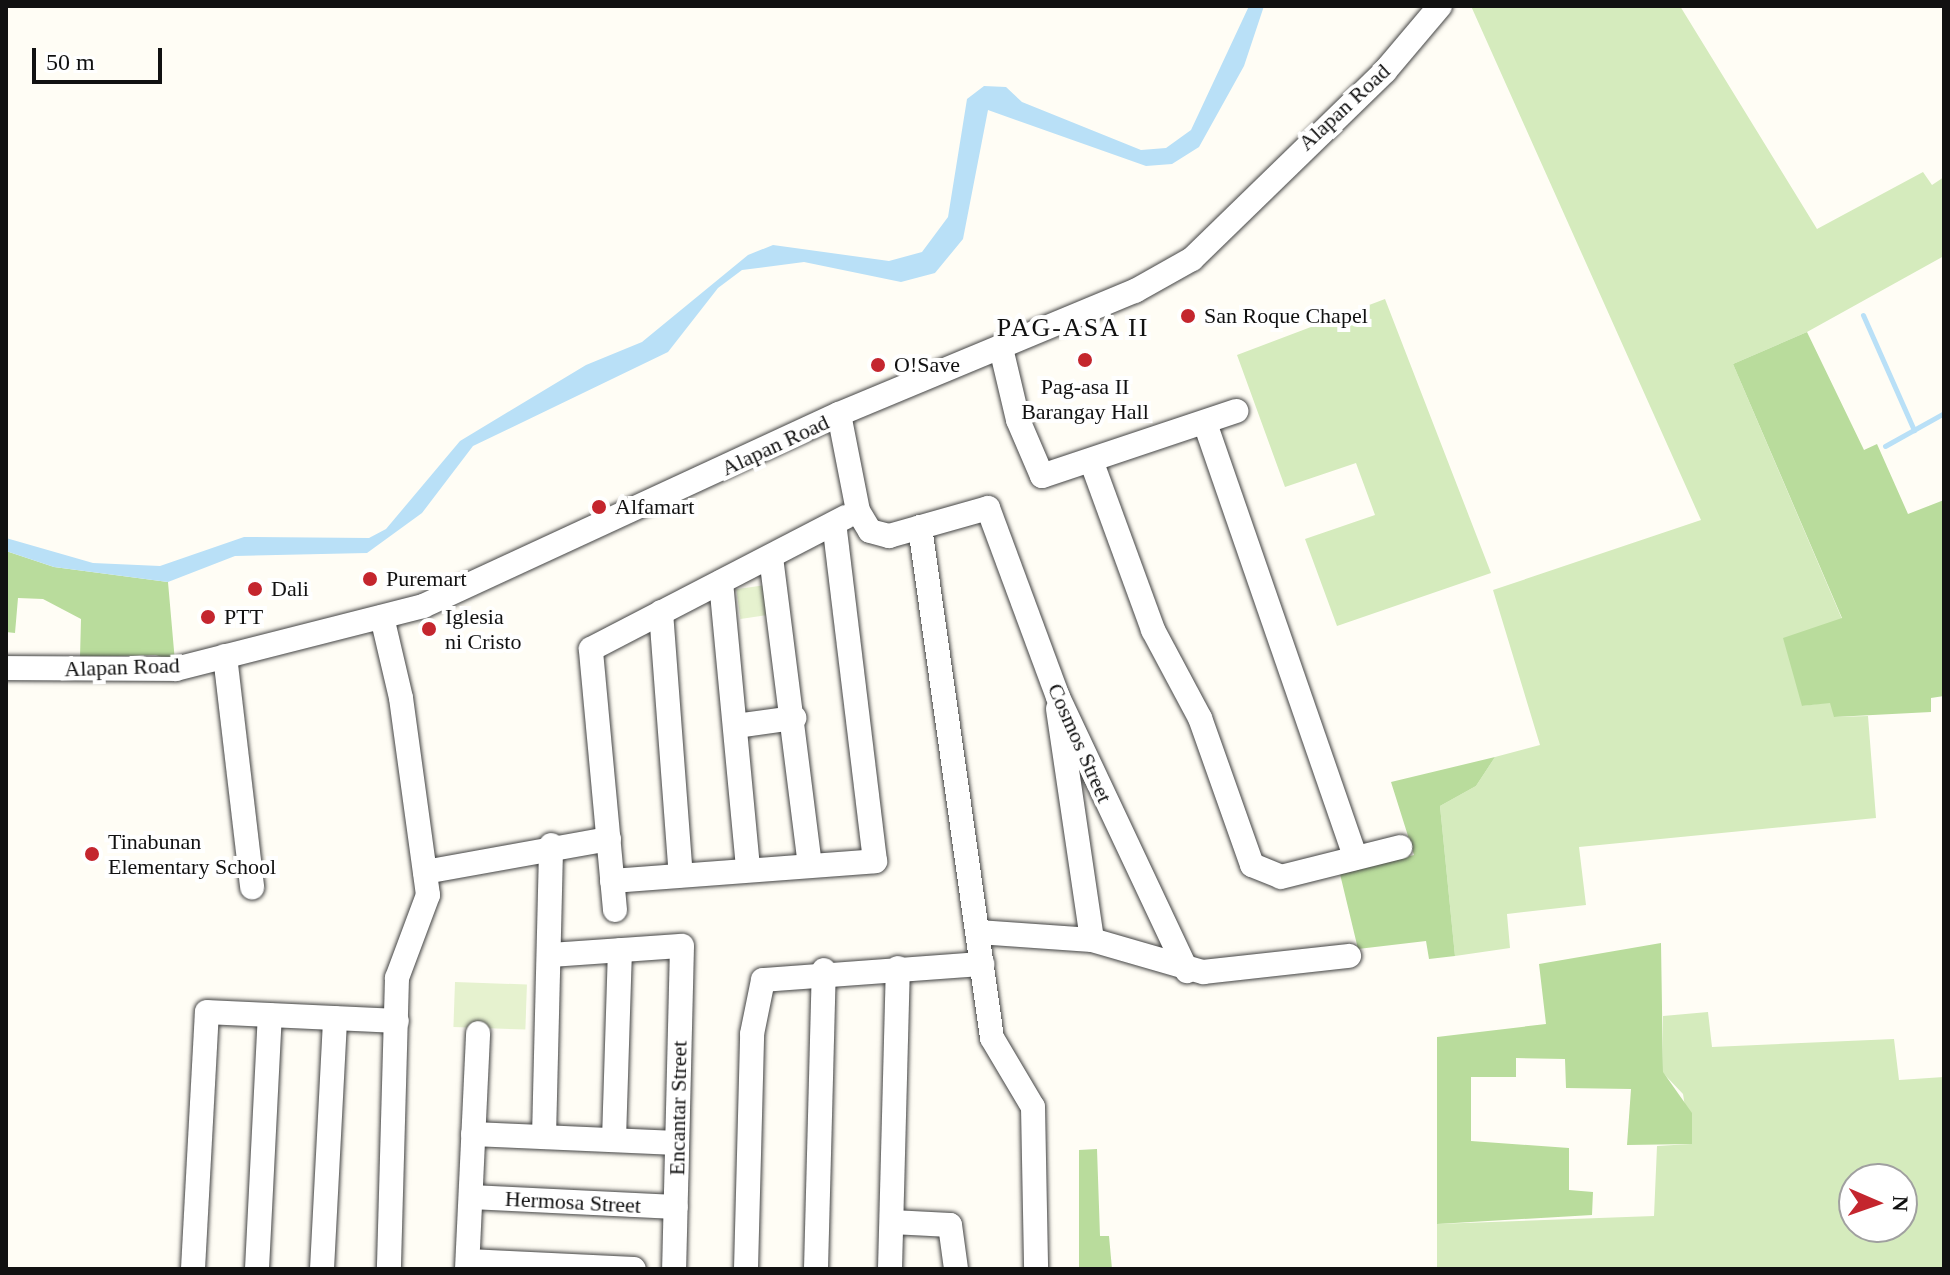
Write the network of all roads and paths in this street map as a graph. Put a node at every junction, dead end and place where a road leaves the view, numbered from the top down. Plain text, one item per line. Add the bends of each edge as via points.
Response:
1 (1440, 6) edge
2 (1001, 348) junction
3 (1236, 411) dead end
4 (839, 414) junction
5 (1205, 423) junction
6 (1092, 463) junction
7 (858, 511) junction
8 (834, 524) junction
9 (920, 527) junction
10 (771, 557) junction
11 (721, 582) junction
12 (661, 612) junction
13 (382, 617) junction
14 (225, 656) junction
15 (6, 668) edge
16 (1058, 697) junction
17 (794, 718) junction
18 (736, 726) junction
19 (609, 839) junction
20 (551, 845) junction
21 (1400, 847) dead end
22 (1356, 858) junction
23 (810, 866) junction
24 (748, 870) junction
25 (425, 872) junction
26 (681, 875) junction
27 (612, 881) junction
28 (252, 887) dead end
29 (615, 910) dead end
30 (978, 932) junction
31 (1092, 940) junction
32 (620, 950) junction
33 (552, 955) junction
34 (1349, 956) dead end
35 (982, 964) junction
36 (898, 968) junction
37 (824, 970) junction
38 (1187, 971) junction
39 (270, 1015) junction
40 (335, 1018) junction
41 (397, 1021) junction
42 (478, 1033) dead end
43 (473, 1134) junction
44 (544, 1137) junction
45 (614, 1140) junction
46 (677, 1143) junction
47 (471, 1197) junction
48 (676, 1207) junction
49 (892, 1222) junction
50 (468, 1265) edge
51 (193, 1269) edge
52 (257, 1269) edge
53 (322, 1269) edge
54 (389, 1269) edge
55 (634, 1269) edge
56 (674, 1269) edge
57 (746, 1269) edge
58 (816, 1269) edge
59 (890, 1269) edge
60 (956, 1269) edge
61 (1036, 1269) edge

1 - 2 street, Alapan Road via 1377,79 1192,259
2 - 4 street, Alapan Road
2 - 6 street via 1018,420 1042,476
3 - 5 street
4 - 7 street
4 - 13 street, Alapan Road via 517,567
5 - 6 street
5 - 22 street
6 - 22 street via 1153,630 1200,718 1252,865 1281,877
7 - 8 street
7 - 9 street via 878,535
8 - 10 street
8 - 23 street via 875,861
9 - 16 street, Cosmos Street via 988,508
9 - 30 street
10 - 11 street
10 - 17 street
11 - 12 street
11 - 18 street
12 - 19 street via 591,649
12 - 26 street
13 - 14 street, Alapan Road
13 - 25 street
14 - 15 street, Alapan Road via 170,669
14 - 28 street
16 - 31 street via 1060,761
16 - 38 street, Cosmos Street
17 - 18 street
17 - 23 street
18 - 24 street
19 - 20 street
19 - 27 street
20 - 25 street
20 - 33 street
21 - 22 street
23 - 24 street
24 - 26 street
25 - 41 street via 425,906 399,963
26 - 27 street
27 - 29 street
30 - 31 street
30 - 35 street
31 - 38 street
32 - 33 street
32 - 45 street
32 - 46 street, Encantar Street via 682,946
33 - 44 street
34 - 38 street
35 - 36 street
35 - 61 street via 995,1053 1033,1107
36 - 37 street
36 - 49 street
37 - 57 street via 773,973 757,992
37 - 58 street
39 - 40 street
39 - 51 street via 207,1012
39 - 52 street
40 - 41 street
40 - 53 street
41 - 54 street
42 - 43 street
43 - 44 street
43 - 47 street
44 - 45 street
45 - 46 street
46 - 48 street, Encantar Street
47 - 48 street, Hermosa Street
47 - 50 street
48 - 56 street, Encantar Street
49 - 59 street
49 - 60 street via 950,1225
50 - 55 street

